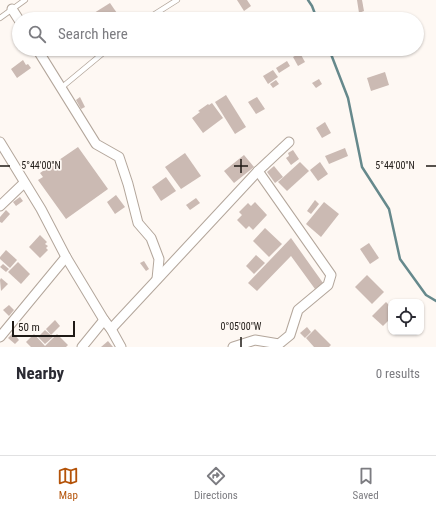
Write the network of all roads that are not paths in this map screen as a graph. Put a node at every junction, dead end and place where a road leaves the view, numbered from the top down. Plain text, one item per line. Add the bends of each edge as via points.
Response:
1 (26, 0) edge
2 (177, 0) edge
3 (12, 9) junction
4 (14, 12) edge
5 (159, 12) edge
6 (0, 18) edge
7 (41, 56) edge
8 (100, 56) edge
9 (61, 88) junction
10 (0, 142) edge
11 (289, 142) dead end
12 (258, 171) junction
13 (24, 183) junction
14 (0, 206) edge
15 (66, 257) junction
16 (157, 279) junction
17 (104, 320) junction
18 (111, 329) junction
19 (0, 337) edge
20 (82, 347) edge
21 (121, 347) edge
22 (233, 347) edge

1 - 3 lane
2 - 5 lane
3 - 4 street
3 - 6 lane
7 - 9 street
8 - 9 lane
9 - 16 street via 96,144 119,157 138,223 151,238 159,259
10 - 13 street
11 - 12 street
12 - 16 street
12 - 22 street via 331,275 328,285 298,310 290,335 279,344 256,340
13 - 14 street
13 - 15 street via 41,208
15 - 17 street
15 - 19 street
16 - 18 street
17 - 18 street
17 - 20 street
18 - 21 street

